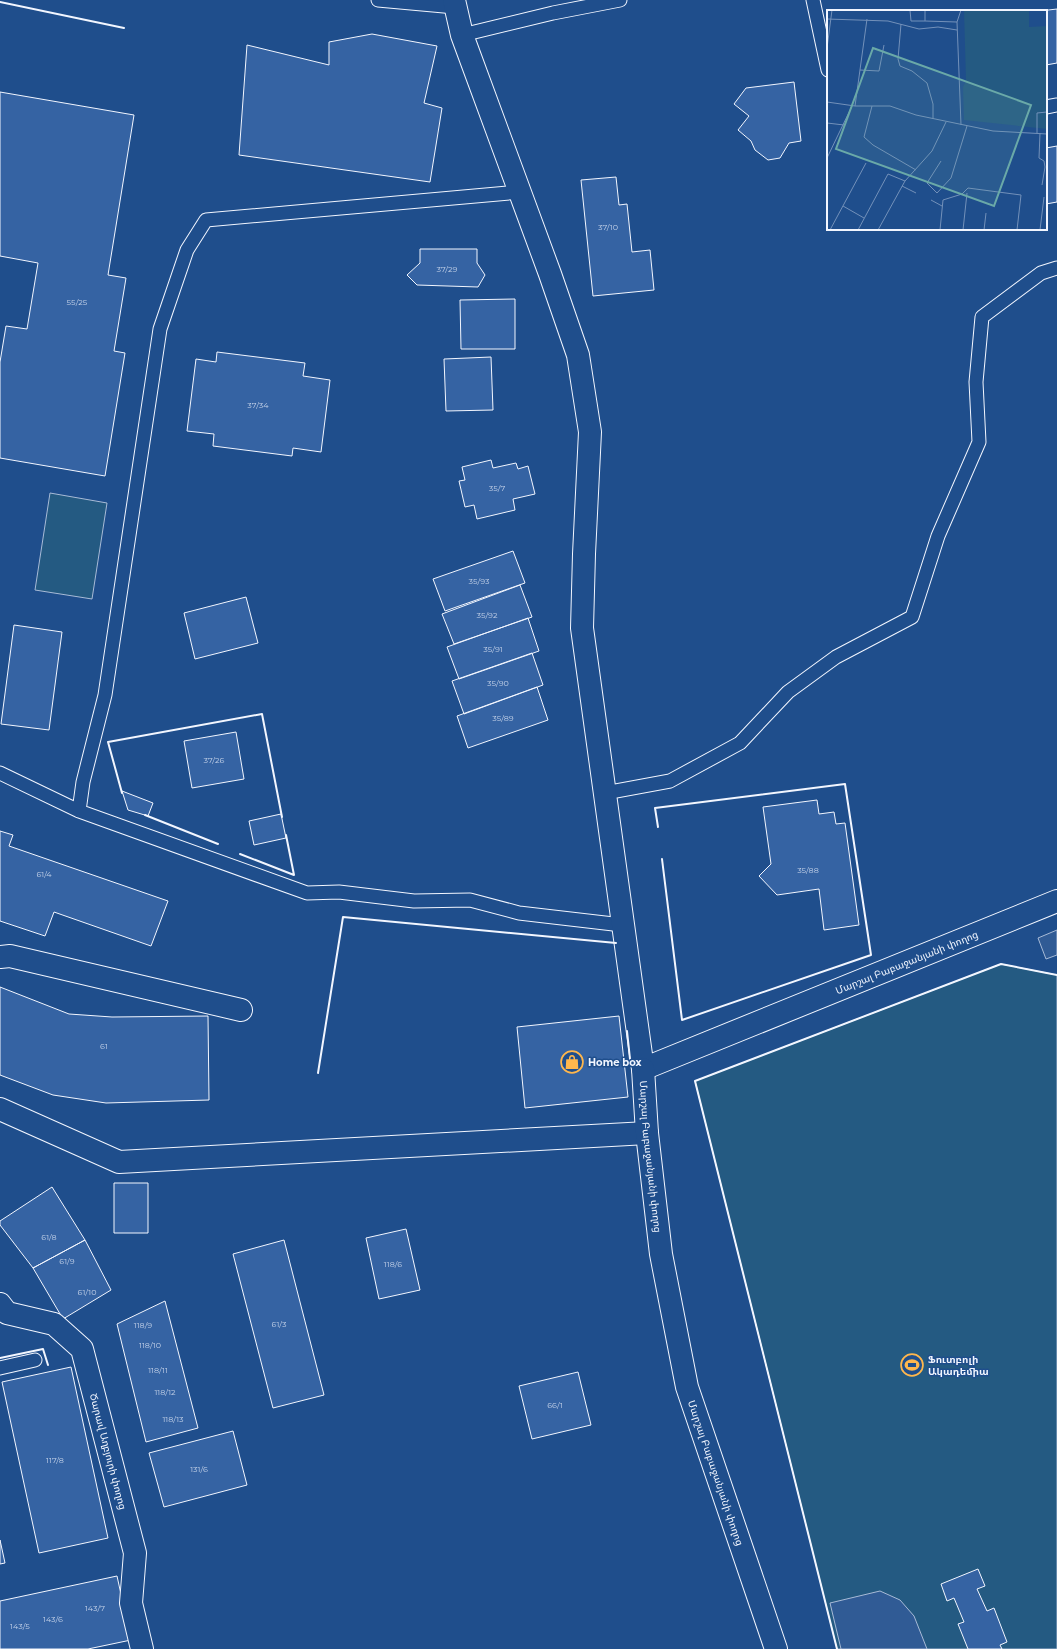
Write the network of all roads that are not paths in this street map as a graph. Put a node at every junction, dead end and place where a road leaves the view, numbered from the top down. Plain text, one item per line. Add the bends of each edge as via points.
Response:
1 (378, 0) edge
2 (620, 0) edge
3 (813, 0) edge
4 (454, 3) edge
5 (462, 35) junction
6 (827, 65) edge
7 (1057, 105) edge
8 (1047, 107) edge
9 (520, 192) junction
10 (1057, 268) edge
11 (0, 773) edge
12 (605, 793) junction
13 (78, 811) junction
14 (1057, 901) edge
15 (622, 925) junction
16 (0, 957) edge
17 (241, 1010) dead end
18 (643, 1069) junction
19 (0, 1109) edge
20 (647, 1133) junction
21 (0, 1304) edge
22 (35, 1360) dead end
23 (0, 1368) edge
24 (142, 1649) edge
25 (776, 1649) edge

1 - 4 lane
2 - 5 lane
3 - 6 lane
4 - 5 street
5 - 9 street
7 - 8 lane
9 - 12 street via 578,355 590,432 582,628
9 - 13 lane via 206,220 187,250 160,330 105,694
10 - 12 lane via 1041,272 982,317 976,382 979,442 938,536 912,617 836,657 788,692 740,743 670,781
11 - 13 lane
12 - 15 street
13 - 15 lane via 307,893 338,892 414,901 470,900 519,913
14 - 18 street, Մարշալ Բաբաջանյանի փողոց
15 - 18 street
16 - 17 street via 10,956
18 - 20 street, Մարշալ Բաբաջանյանի փողոց
19 - 20 street via 119,1162
20 - 25 street, Մարշալ Բաբաջանյանի փողոց via 661,1254 687,1387
21 - 24 street, Ծարավ Աղբյուրի փողոց via 7,1313 54,1324 82,1349 135,1553 131,1603
22 - 23 lane

